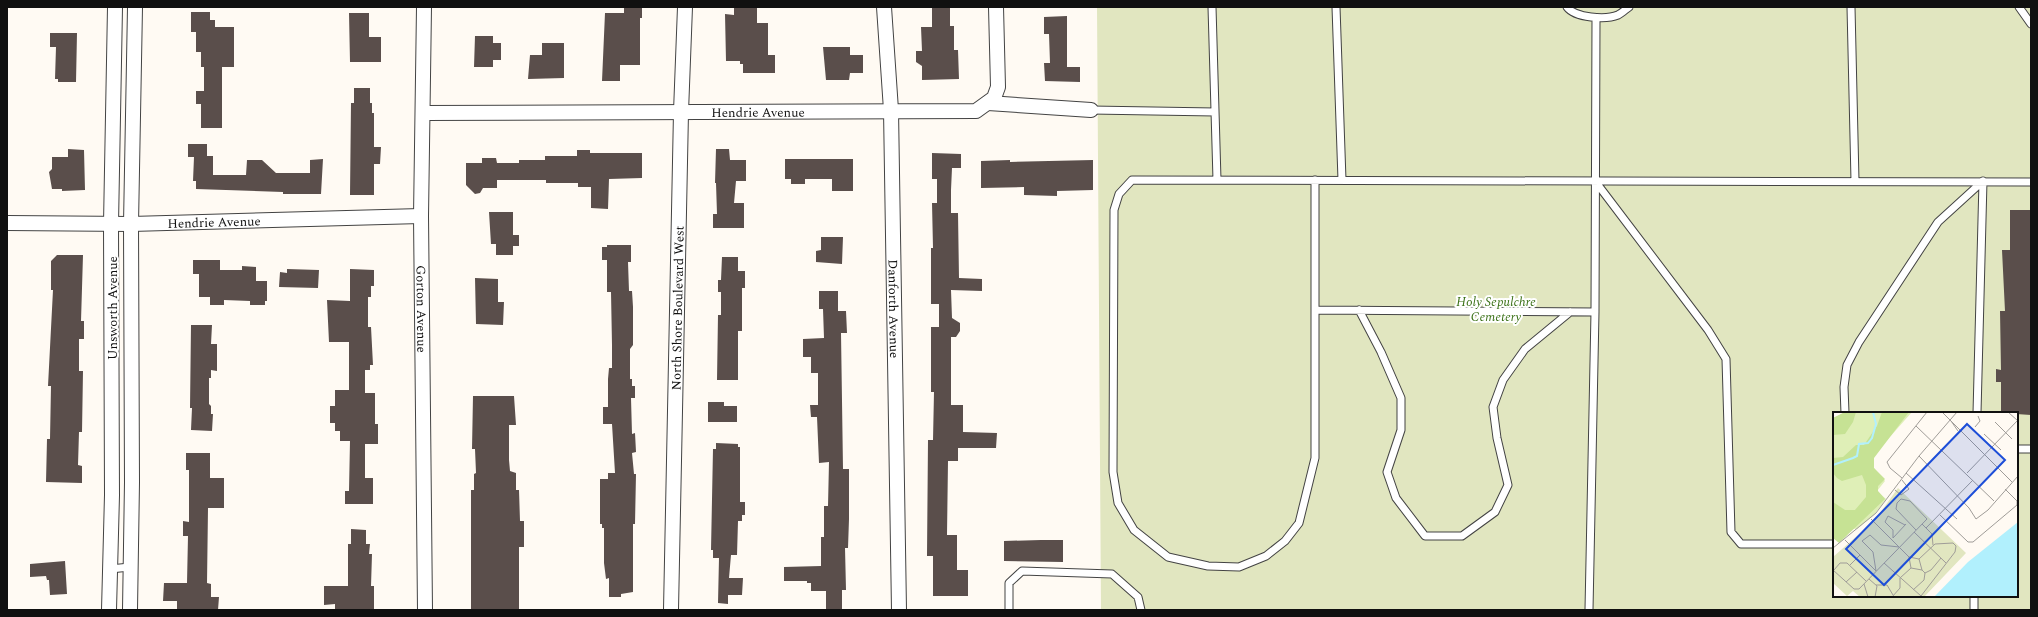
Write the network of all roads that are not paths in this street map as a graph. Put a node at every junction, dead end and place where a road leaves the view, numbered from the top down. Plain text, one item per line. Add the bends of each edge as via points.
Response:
1 (115, 7) edge
2 (135, 7) edge
3 (424, 7) edge
4 (684, 7) edge
5 (884, 7) edge
6 (996, 7) edge
7 (1212, 7) edge
8 (1336, 7) edge
9 (1567, 7) edge
10 (1629, 7) edge
11 (1851, 7) edge
12 (2019, 7) edge
13 (1596, 19) junction
14 (2031, 24) edge
15 (988, 103) junction
16 (891, 110) junction
17 (1091, 110) joint
18 (680, 112) junction
19 (1215, 112) junction
20 (422, 113) junction
21 (1217, 180) junction
22 (1315, 180) junction
23 (1342, 180) junction
24 (1595, 181) junction
25 (1856, 181) junction
26 (1983, 182) junction
27 (2031, 182) edge
28 (422, 216) junction
29 (7, 223) edge
30 (112, 224) junction
31 (131, 224) junction
32 (1315, 310) junction
33 (1359, 310) junction
34 (1570, 312) junction
35 (1595, 312) junction
36 (1844, 412) edge
37 (1977, 412) edge
38 (2018, 448) edge
39 (2031, 449) edge
40 (1833, 544) edge
41 (130, 567) junction
42 (110, 569) junction
43 (1974, 597) edge
44 (109, 610) edge
45 (130, 610) edge
46 (425, 610) edge
47 (671, 610) edge
48 (899, 610) edge
49 (1009, 610) edge
50 (1141, 610) edge
51 (1589, 610) edge
52 (1974, 610) edge

1 - 30 street, Unsworth Avenue
2 - 31 street, Unsworth Avenue
3 - 20 street, Gorton Avenue
4 - 18 street, North Shore Boulevard West
5 - 16 street, Danforth Avenue
6 - 15 street via 998,87 994,98
7 - 19 lane
8 - 23 lane
9 - 13 lane via 1570,11
10 - 13 lane via 1618,15
11 - 25 lane
12 - 14 lane
13 - 24 lane
15 - 16 street, Hendrie Avenue via 976,110
15 - 17 street, Hendrie Avenue
16 - 18 street, Hendrie Avenue
16 - 48 street, Danforth Avenue
17 - 19 lane
18 - 20 street, Hendrie Avenue
18 - 47 street, North Shore Boulevard West
19 - 21 lane
20 - 28 street, Gorton Avenue
21 - 22 lane
21 - 32 lane via 1132,180 1119,194 1114,210 1113,472 1118,503 1134,530 1168,557 1208,566 1239,567 1266,556 1285,541 1299,523 1315,458
22 - 23 lane
22 - 32 lane
23 - 24 lane
24 - 25 lane
24 - 35 lane
24 - 40 lane via 1708,330 1726,359 1731,532 1741,544
25 - 26 lane
26 - 27 lane
26 - 36 lane via 1938,222 1859,342 1847,365
26 - 37 lane
28 - 31 street, Hendrie Avenue
28 - 46 street, Gorton Avenue
29 - 30 street, Hendrie Avenue
30 - 31 street, Hendrie Avenue
30 - 42 street, Unsworth Avenue
31 - 41 street, Unsworth Avenue
32 - 33 lane
33 - 34 lane
33 - 34 lane via 1401,398 1402,430 1387,472 1396,498 1425,536 1462,536 1495,512 1508,485 1493,407 1503,380 1525,350
34 - 35 lane
35 - 51 lane
38 - 39 lane
41 - 42 lane
41 - 45 street, Unsworth Avenue
42 - 44 street, Unsworth Avenue
43 - 52 lane
49 - 50 lane via 1009,583 1022,571 1112,574 1138,597

